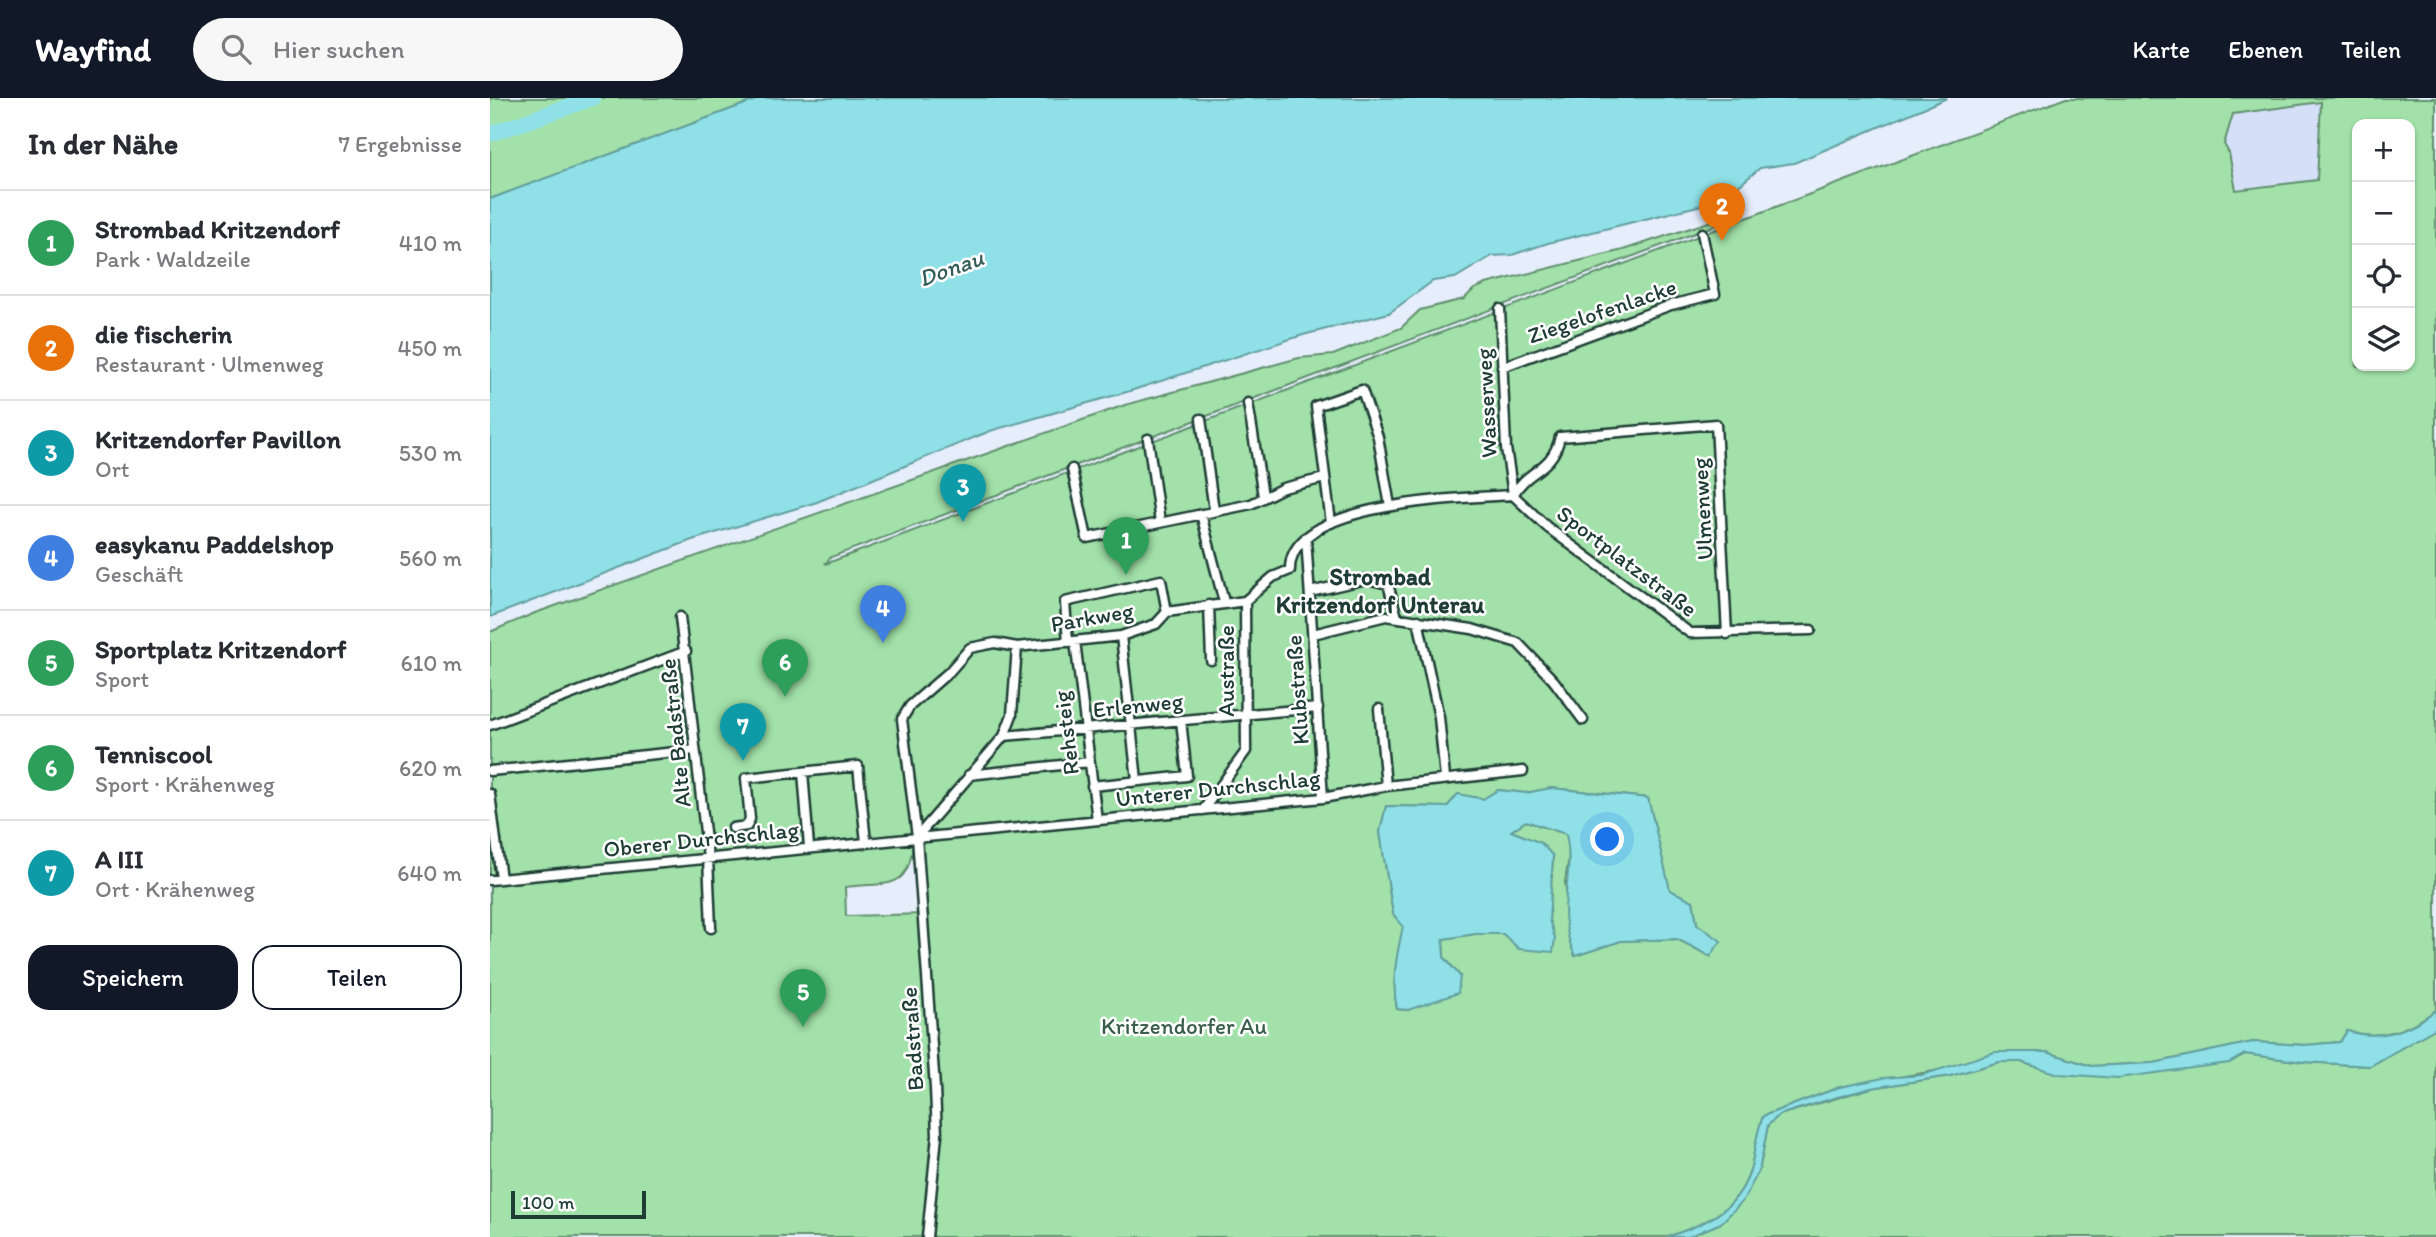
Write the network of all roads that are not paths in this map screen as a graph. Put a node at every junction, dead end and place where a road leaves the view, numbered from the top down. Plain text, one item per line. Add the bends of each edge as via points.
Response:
1 (1702, 233) dead end
2 (1500, 309) dead end
3 (1502, 367) junction
4 (1248, 403) dead end
5 (1201, 419) dead end
6 (1148, 439) dead end
7 (1072, 469) dead end
8 (1325, 478) junction
9 (1513, 495) junction
10 (1263, 496) junction
11 (1390, 506) junction
12 (1214, 510) junction
13 (1201, 513) junction
14 (1160, 522) junction
15 (1331, 523) junction
16 (1306, 537) junction
17 (1310, 593) junction
18 (1245, 601) junction
19 (1224, 602) junction
20 (1209, 605) junction
21 (1167, 612) junction
22 (680, 617) dead end
23 (1397, 617) junction
24 (1418, 620) junction
25 (1811, 630) dead end
26 (1313, 634) junction
27 (1727, 634) junction
28 (1121, 636) junction
29 (1071, 642) junction
30 (1017, 647) junction
31 (686, 651) junction
32 (1210, 660) dead end
33 (1318, 708) junction
34 (1379, 709) dead end
35 (1245, 714) junction
36 (1181, 720) junction
37 (1583, 720) dead end
38 (1133, 724) junction
39 (490, 725) edge
40 (1085, 730) junction
41 (1004, 736) junction
42 (695, 750) junction
43 (1088, 762) junction
44 (490, 771) edge
45 (1523, 771) dead end
46 (803, 772) junction
47 (969, 775) junction
48 (1445, 778) junction
49 (1137, 780) junction
50 (1092, 786) junction
51 (1386, 786) junction
52 (490, 793) edge
53 (1324, 798) junction
54 (1203, 810) junction
55 (1097, 820) junction
56 (733, 828) dead end
57 (916, 837) junction
58 (866, 842) junction
59 (809, 847) junction
60 (708, 858) junction
61 (501, 879) junction
62 (490, 880) edge
63 (711, 929) dead end
64 (927, 1237) edge

1 - 3 street, Ziegelofenlacke via 1715,294 1671,305
2 - 3 street, Wasserweg
3 - 9 street, Wasserweg
4 - 10 street
5 - 12 street
6 - 14 street
7 - 14 street via 1087,538
8 - 10 street
8 - 11 street via 1316,406 1362,390 1378,437
8 - 15 street
9 - 11 street
9 - 27 street, Sportplatzstraße via 1547,527 1690,633
9 - 27 street, Ulmenweg via 1522,478 1544,469 1560,437 1716,424
10 - 12 street via 1251,504
11 - 15 street
12 - 13 street
13 - 14 street
13 - 19 street
15 - 16 street
16 - 17 street, Klubstraße
16 - 18 street, Austraße via 1290,555 1290,570 1273,577
17 - 23 street via 1367,579 1388,584
17 - 26 street, Klubstraße
18 - 19 street, Parkweg
18 - 35 street, Austraße
19 - 20 street, Parkweg
20 - 21 street, Parkweg
20 - 32 street
21 - 28 street, Parkweg via 1156,624
21 - 29 street, Rehsteig via 1161,580 1065,602
22 - 31 street, Alte Badstraße
23 - 24 street
23 - 26 street
24 - 37 street via 1518,643
24 - 48 street via 1439,717
25 - 27 street, Sportplatzstraße
26 - 33 street, Klubstraße
28 - 29 street, Parkweg
28 - 38 street
29 - 30 street, Parkweg
29 - 40 street, Rehsteig
30 - 41 street via 1012,715
30 - 57 street, Parkweg via 995,643 970,648 902,719
31 - 39 street
31 - 42 street, Alte Badstraße
33 - 35 street, Erlenweg
33 - 53 street, Klubstraße
34 - 51 street
35 - 36 street, Erlenweg
35 - 54 street, Austraße via 1246,751
36 - 38 street, Erlenweg
36 - 49 street via 1187,776
38 - 40 street, Erlenweg
38 - 49 street
40 - 41 street, Erlenweg
40 - 43 street, Rehsteig
41 - 47 street
42 - 44 street
42 - 60 street, Alte Badstraße
43 - 47 street
43 - 50 street, Rehsteig
45 - 48 street, Unterer Durchschlag
46 - 56 street via 746,778 750,819 747,826
46 - 58 street via 858,766
46 - 59 street
47 - 57 street
48 - 51 street, Unterer Durchschlag
49 - 50 street
50 - 55 street, Rehsteig
51 - 53 street, Unterer Durchschlag
52 - 61 street
53 - 54 street, Unterer Durchschlag
54 - 55 street, Unterer Durchschlag
55 - 57 street, Unterer Durchschlag
57 - 58 street, Oberer Durchschlag
57 - 64 street, Badstraße via 937,1135
58 - 59 street, Oberer Durchschlag
59 - 60 street, Oberer Durchschlag
60 - 61 street, Oberer Durchschlag
60 - 63 street, Alte Badstraße
61 - 62 street, Oberer Durchschlag

